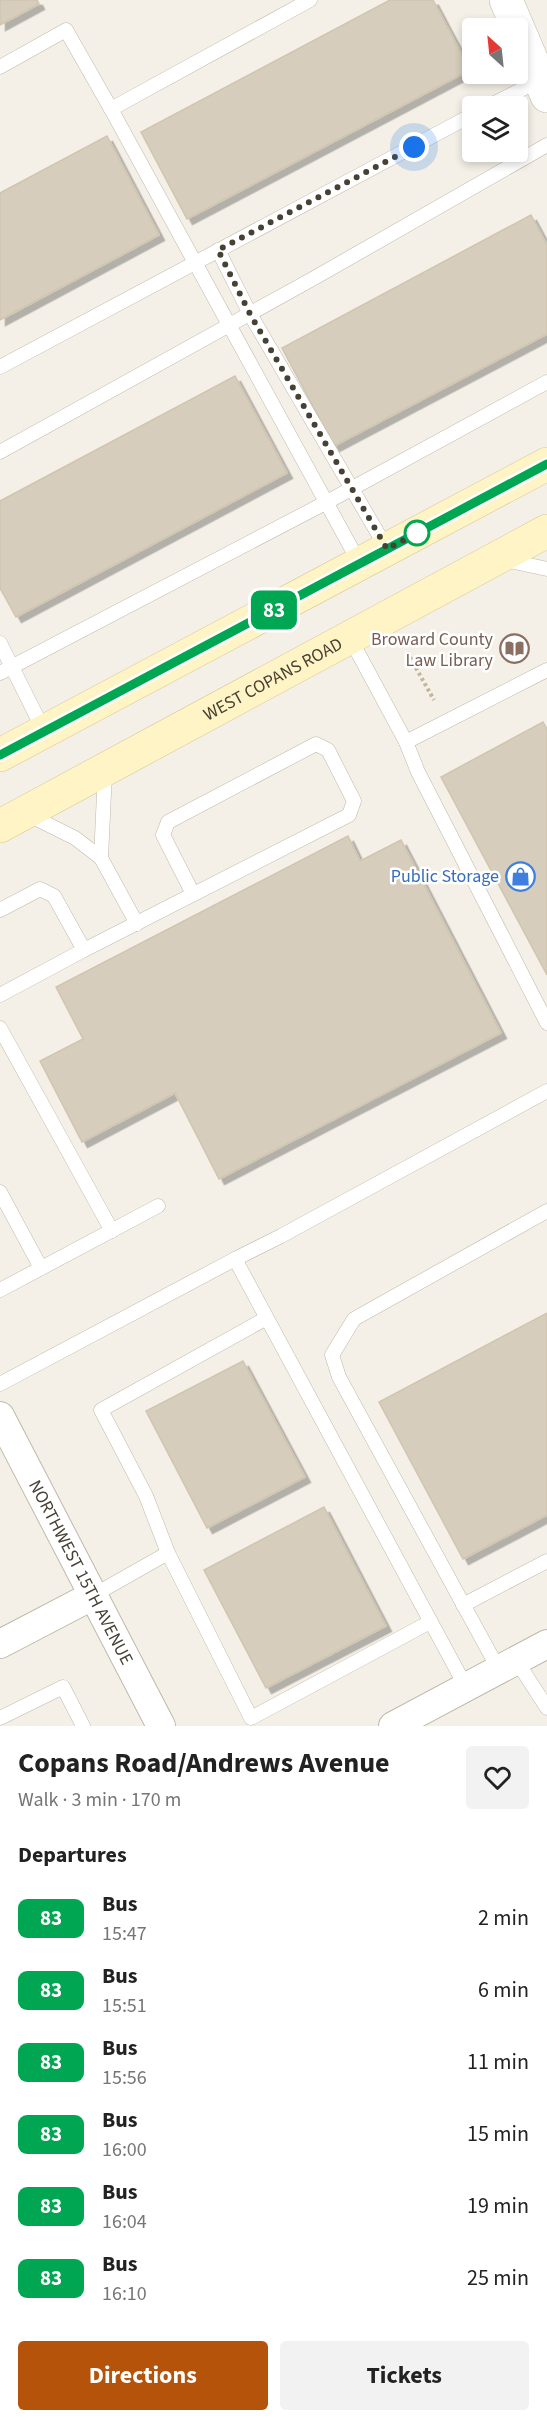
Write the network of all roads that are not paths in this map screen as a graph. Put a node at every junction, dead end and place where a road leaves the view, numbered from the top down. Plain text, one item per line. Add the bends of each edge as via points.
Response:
1 (310, 0) edge
2 (506, 0) edge
3 (0, 67) edge
4 (542, 74) edge
5 (506, 96) edge
6 (111, 109) junction
7 (462, 121) edge
8 (547, 146) edge
9 (218, 250) junction
10 (194, 263) junction
11 (250, 314) junction
12 (228, 326) junction
13 (0, 367) edge
14 (547, 382) edge
15 (0, 452) edge
16 (547, 464) edge
17 (351, 489) junction
18 (327, 502) junction
19 (547, 531) edge
20 (373, 557) junction
21 (494, 558) junction
22 (547, 569) edge
23 (350, 639) junction
24 (0, 643) edge
25 (13, 666) junction
26 (547, 670) edge
27 (0, 673) edge
28 (44, 731) junction
29 (406, 742) junction
30 (0, 755) edge
31 (105, 769) junction
32 (12, 819) edge
33 (101, 858) junction
34 (194, 894) junction
35 (0, 909) edge
36 (137, 924) junction
37 (84, 950) junction
38 (0, 995) edge
39 (547, 1023) edge
40 (0, 1028) edge
41 (547, 1091) edge
42 (0, 1192) edge
43 (158, 1206) dead end
44 (547, 1211) edge
45 (112, 1231) junction
46 (235, 1259) junction
47 (41, 1268) junction
48 (0, 1290) edge
49 (265, 1319) junction
50 (0, 1384) edge
51 (0, 1416) edge
52 (168, 1554) junction
53 (547, 1561) edge
54 (92, 1596) junction
55 (463, 1605) junction
56 (430, 1622) junction
57 (0, 1644) edge
58 (547, 1644) edge
59 (507, 1665) junction
60 (466, 1687) junction
61 (547, 1708) edge
62 (0, 1718) edge
63 (83, 1726) edge
64 (161, 1726) edge
65 (393, 1726) edge

1 - 6 lane
2 - 4 street
3 - 6 lane via 66,30
4 - 5 lane
6 - 10 lane
7 - 9 lane
8 - 11 lane
9 - 10 lane
9 - 11 lane
10 - 12 lane
10 - 13 lane
11 - 12 lane
11 - 17 lane
12 - 15 lane
12 - 18 lane
14 - 17 lane
16 - 20 main road
17 - 18 lane
17 - 20 lane
18 - 20 lane
18 - 25 lane
19 - 21 main road, WEST COPANS ROAD
20 - 28 main road
21 - 22 lane
21 - 23 main road, WEST COPANS ROAD
23 - 29 lane
23 - 31 main road, WEST COPANS ROAD
24 - 25 lane
25 - 27 lane
25 - 28 lane
26 - 29 lane
28 - 30 main road
29 - 39 lane
31 - 32 main road, WEST COPANS ROAD
31 - 33 lane
32 - 33 lane via 75,838
33 - 36 lane
34 - 34 lane via 349,814 354,801 328,750 316,744 168,822 163,835
34 - 36 lane
35 - 37 lane via 40,889 54,896
36 - 37 lane
37 - 38 lane
40 - 45 lane
41 - 46 lane
42 - 47 lane
43 - 45 lane
44 - 55 lane via 354,1319 332,1355 339,1377
45 - 47 lane
46 - 49 lane
46 - 50 lane
47 - 48 lane
49 - 52 lane via 100,1410 146,1496
49 - 56 lane
51 - 54 street, NORTHWEST 15TH AVENUE
52 - 54 lane
52 - 56 lane via 251,1718
53 - 55 lane
54 - 57 street
54 - 64 street, NORTHWEST 15TH AVENUE
55 - 59 lane
56 - 60 lane
58 - 59 street
59 - 60 street
59 - 61 lane
60 - 65 street
62 - 63 lane via 63,1687

